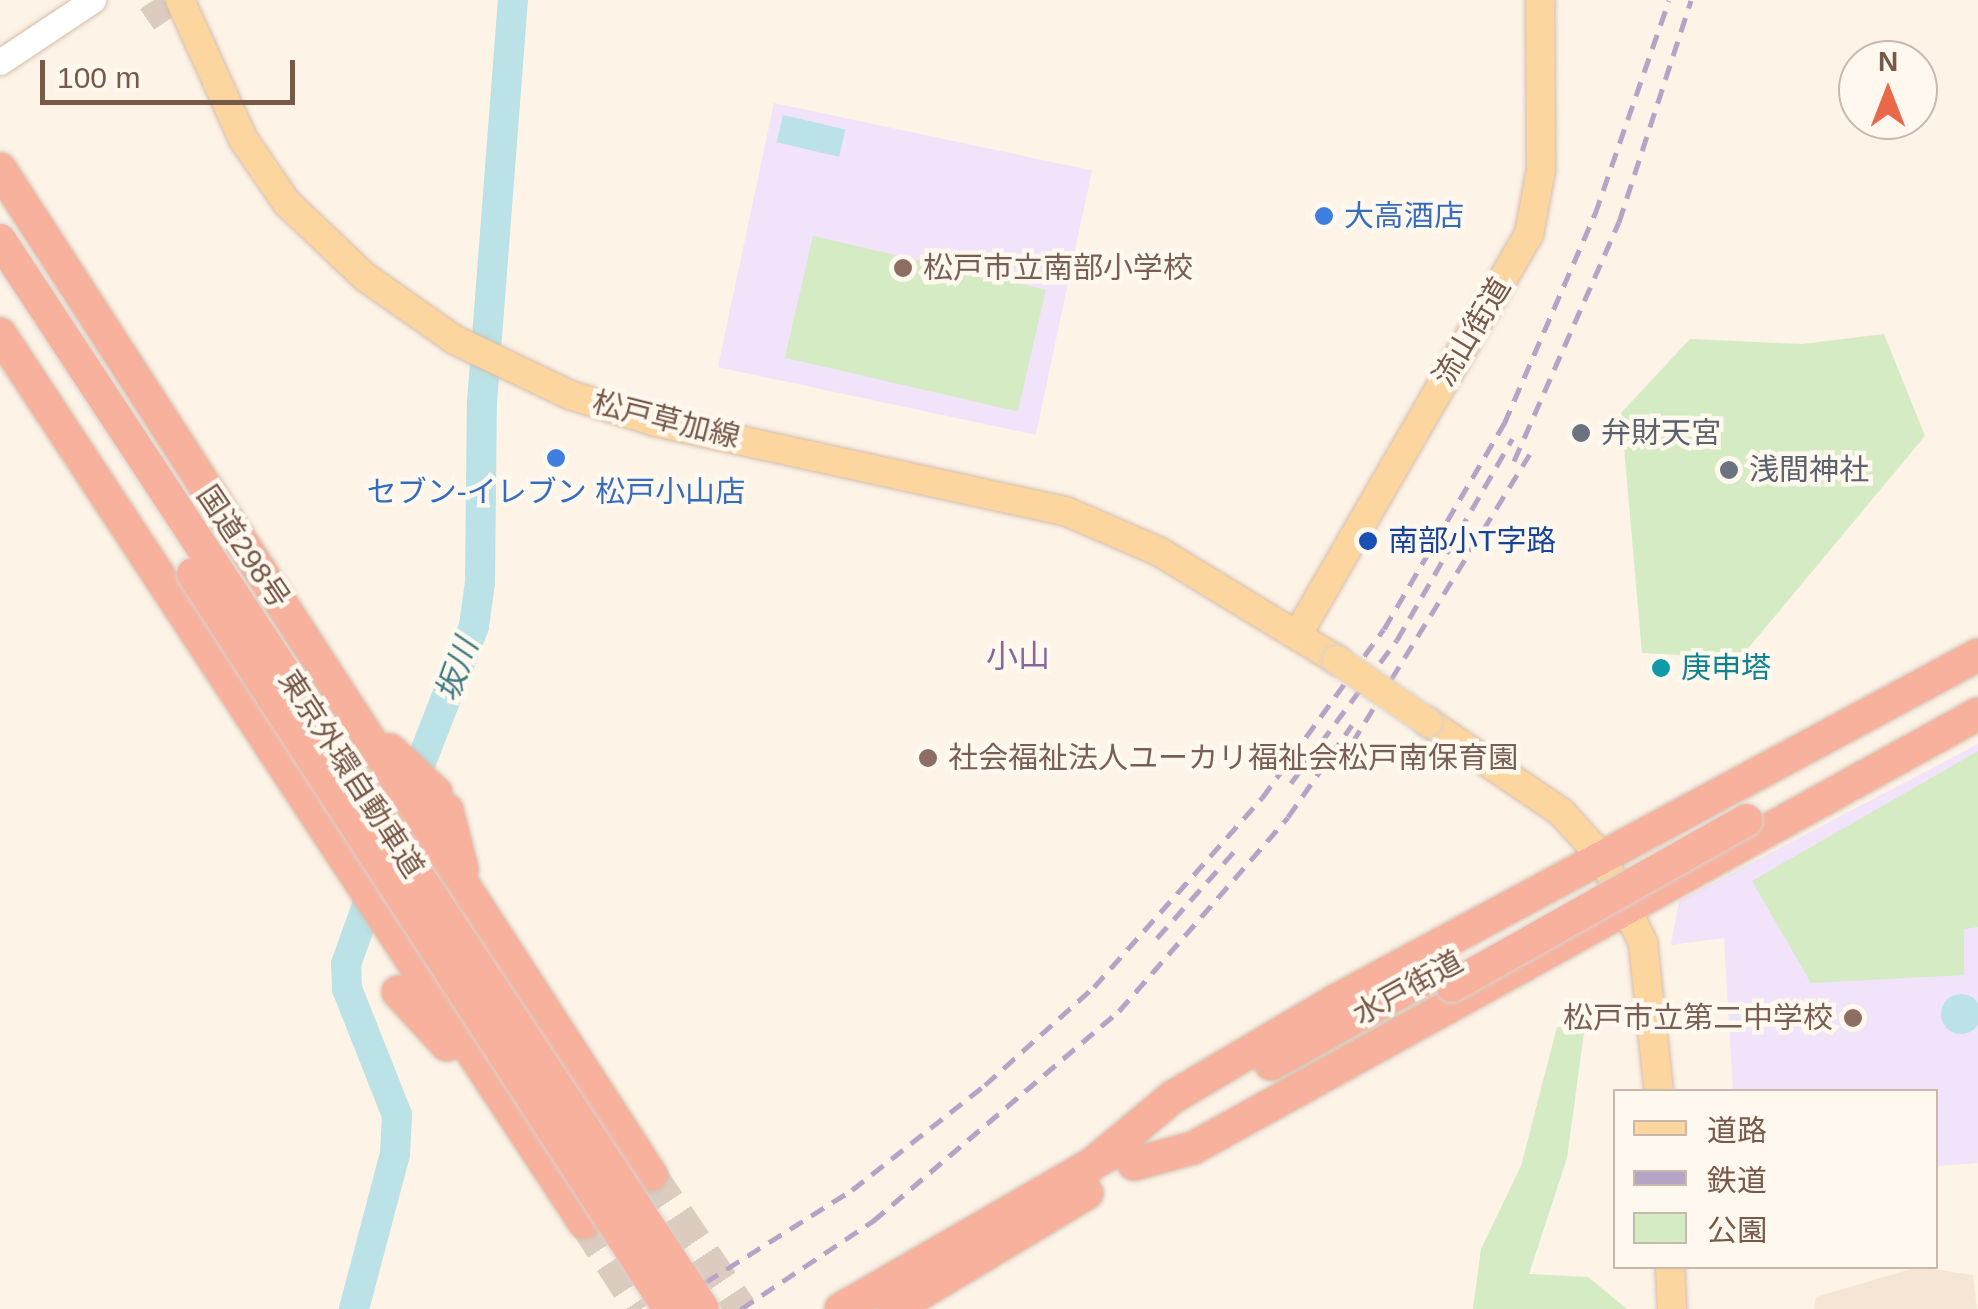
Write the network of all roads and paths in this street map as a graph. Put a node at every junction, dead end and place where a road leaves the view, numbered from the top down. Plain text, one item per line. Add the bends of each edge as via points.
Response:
1 (94, 0) edge
2 (180, 0) edge
3 (1540, 0) edge
4 (0, 62) edge
5 (0, 169) edge
6 (0, 240) edge
7 (0, 276) edge
8 (0, 334) edge
9 (1298, 634) junction
10 (1978, 656) edge
11 (1978, 671) edge
12 (1978, 693) edge
13 (1978, 714) edge
14 (385, 753) junction
15 (1743, 813) junction
16 (1602, 857) junction
17 (468, 893) junction
18 (1630, 907) junction
19 (393, 934) junction
20 (1448, 977) junction
21 (479, 1069) junction
22 (1659, 1089) edge
23 (1134, 1164) junction
24 (1091, 1165) junction
25 (652, 1175) tunnel mouth
26 (584, 1222) tunnel mouth
27 (1670, 1269) edge
28 (669, 1309) edge
29 (703, 1309) edge
30 (841, 1309) edge
31 (894, 1309) edge
32 (1672, 1309) edge

1 - 4 street
2 - 9 main road, 松戸草加線 via 244,138 287,203 365,277 472,349 656,422 1066,511 1160,552
3 - 9 main road, 流山街道 via 1540,170 1530,234
5 - 14 highway, 国道298号 via 192,472
6 - 29 highway, 東京外環自動車道, bridge
7 - 28 highway, 東京外環自動車道, bridge
8 - 19 highway
9 - 16 main road, 松戸草加線, bridge via 1561,812
10 - 16 highway
11 - 15 highway, 水戸街道
12 - 15 highway, 水戸街道
13 - 18 highway
14 - 17 highway, 国道298号
14 - 17 highway via 441,801
15 - 20 highway, 水戸街道
16 - 18 main road, 松戸草加線
16 - 24 highway via 1189,1088
17 - 25 highway, 国道298号
18 - 22 main road, 松戸草加線 via 1651,983
18 - 23 highway via 1192,1148
19 - 21 highway
19 - 21 highway via 394,984
20 - 23 highway, 水戸街道
20 - 24 highway, 水戸街道
21 - 26 highway
23 - 31 highway, 水戸街道
24 - 30 highway, 水戸街道
27 - 32 main road

